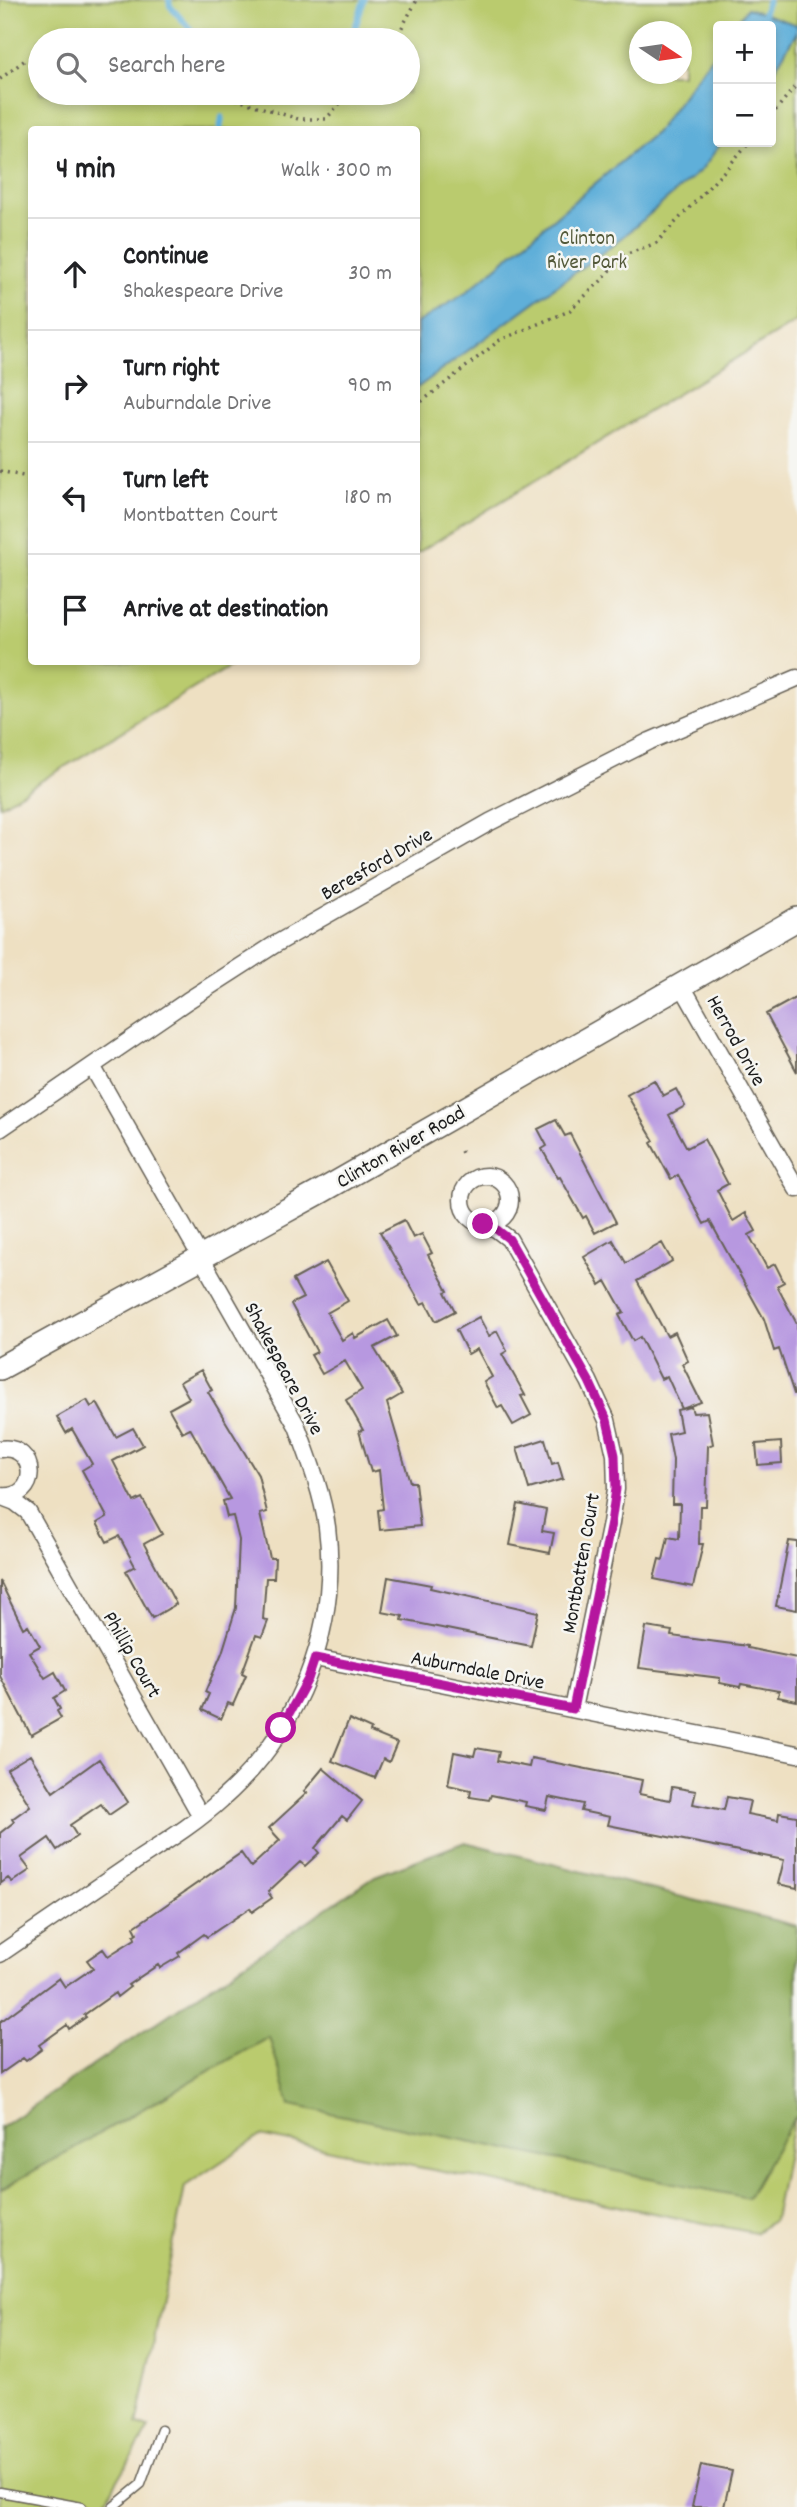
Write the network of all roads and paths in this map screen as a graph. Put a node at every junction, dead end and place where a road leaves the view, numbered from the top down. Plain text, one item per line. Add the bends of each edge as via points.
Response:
1 (417, 0) edge
2 (402, 28) edge
3 (28, 60) edge
4 (0, 79) edge
5 (797, 84) edge
6 (254, 105) edge
7 (338, 105) edge
8 (776, 110) edge
9 (744, 147) edge
10 (420, 403) edge
11 (0, 471) edge
12 (28, 477) edge
13 (797, 678) edge
14 (797, 919) edge
15 (681, 984) junction
16 (92, 1066) junction
17 (0, 1129) edge
18 (461, 1151) dead end
19 (464, 1157) dead end
20 (797, 1189) edge
21 (509, 1209) junction
22 (483, 1224) junction
23 (509, 1239) junction
24 (200, 1257) junction
25 (0, 1367) edge
26 (0, 1449) edge
27 (29, 1482) junction
28 (1, 1497) edge
29 (28, 1512) junction
30 (315, 1658) junction
31 (573, 1709) junction
32 (797, 1754) edge
33 (201, 1816) junction
34 (0, 1954) edge
35 (160, 2430) dead end
36 (0, 2492) edge
37 (82, 2507) edge
38 (113, 2507) edge

1 - 2 path
3 - 4 path
5 - 8 path
6 - 7 path via 298,119 326,119
9 - 10 path via 656,243 620,257 569,311 500,340
11 - 12 path
13 - 16 street, Beresford Drive via 650,741 490,822 274,945
14 - 15 street, Clinton River Road
15 - 20 street, Herrod Drive
15 - 24 street, Clinton River Road
16 - 17 street, Beresford Drive
16 - 24 street, Shakespeare Drive
18 - 19 path
21 - 22 street via 498,1221
21 - 22 street, Montbatten Court via 509,1192 499,1180 485,1175 470,1181 462,1195 464,1210
21 - 23 street, Montbatten Court
22 - 23 street, Montbatten Court
23 - 31 street, Montbatten Court via 589,1381 607,1420 615,1455 611,1523
24 - 25 street, Clinton River Road
24 - 30 street, Shakespeare Drive via 297,1426 318,1483 327,1528 329,1580
26 - 27 street via 26,1458
27 - 28 street via 18,1494
27 - 29 street
28 - 29 street
29 - 33 street, Phillip Court
30 - 31 street, Auburndale Drive
30 - 33 street, Shakespeare Drive via 308,1679 262,1756
31 - 32 street, Auburndale Drive
33 - 34 street, Shakespeare Drive
35 - 38 lane via 141,2484
36 - 37 lane

